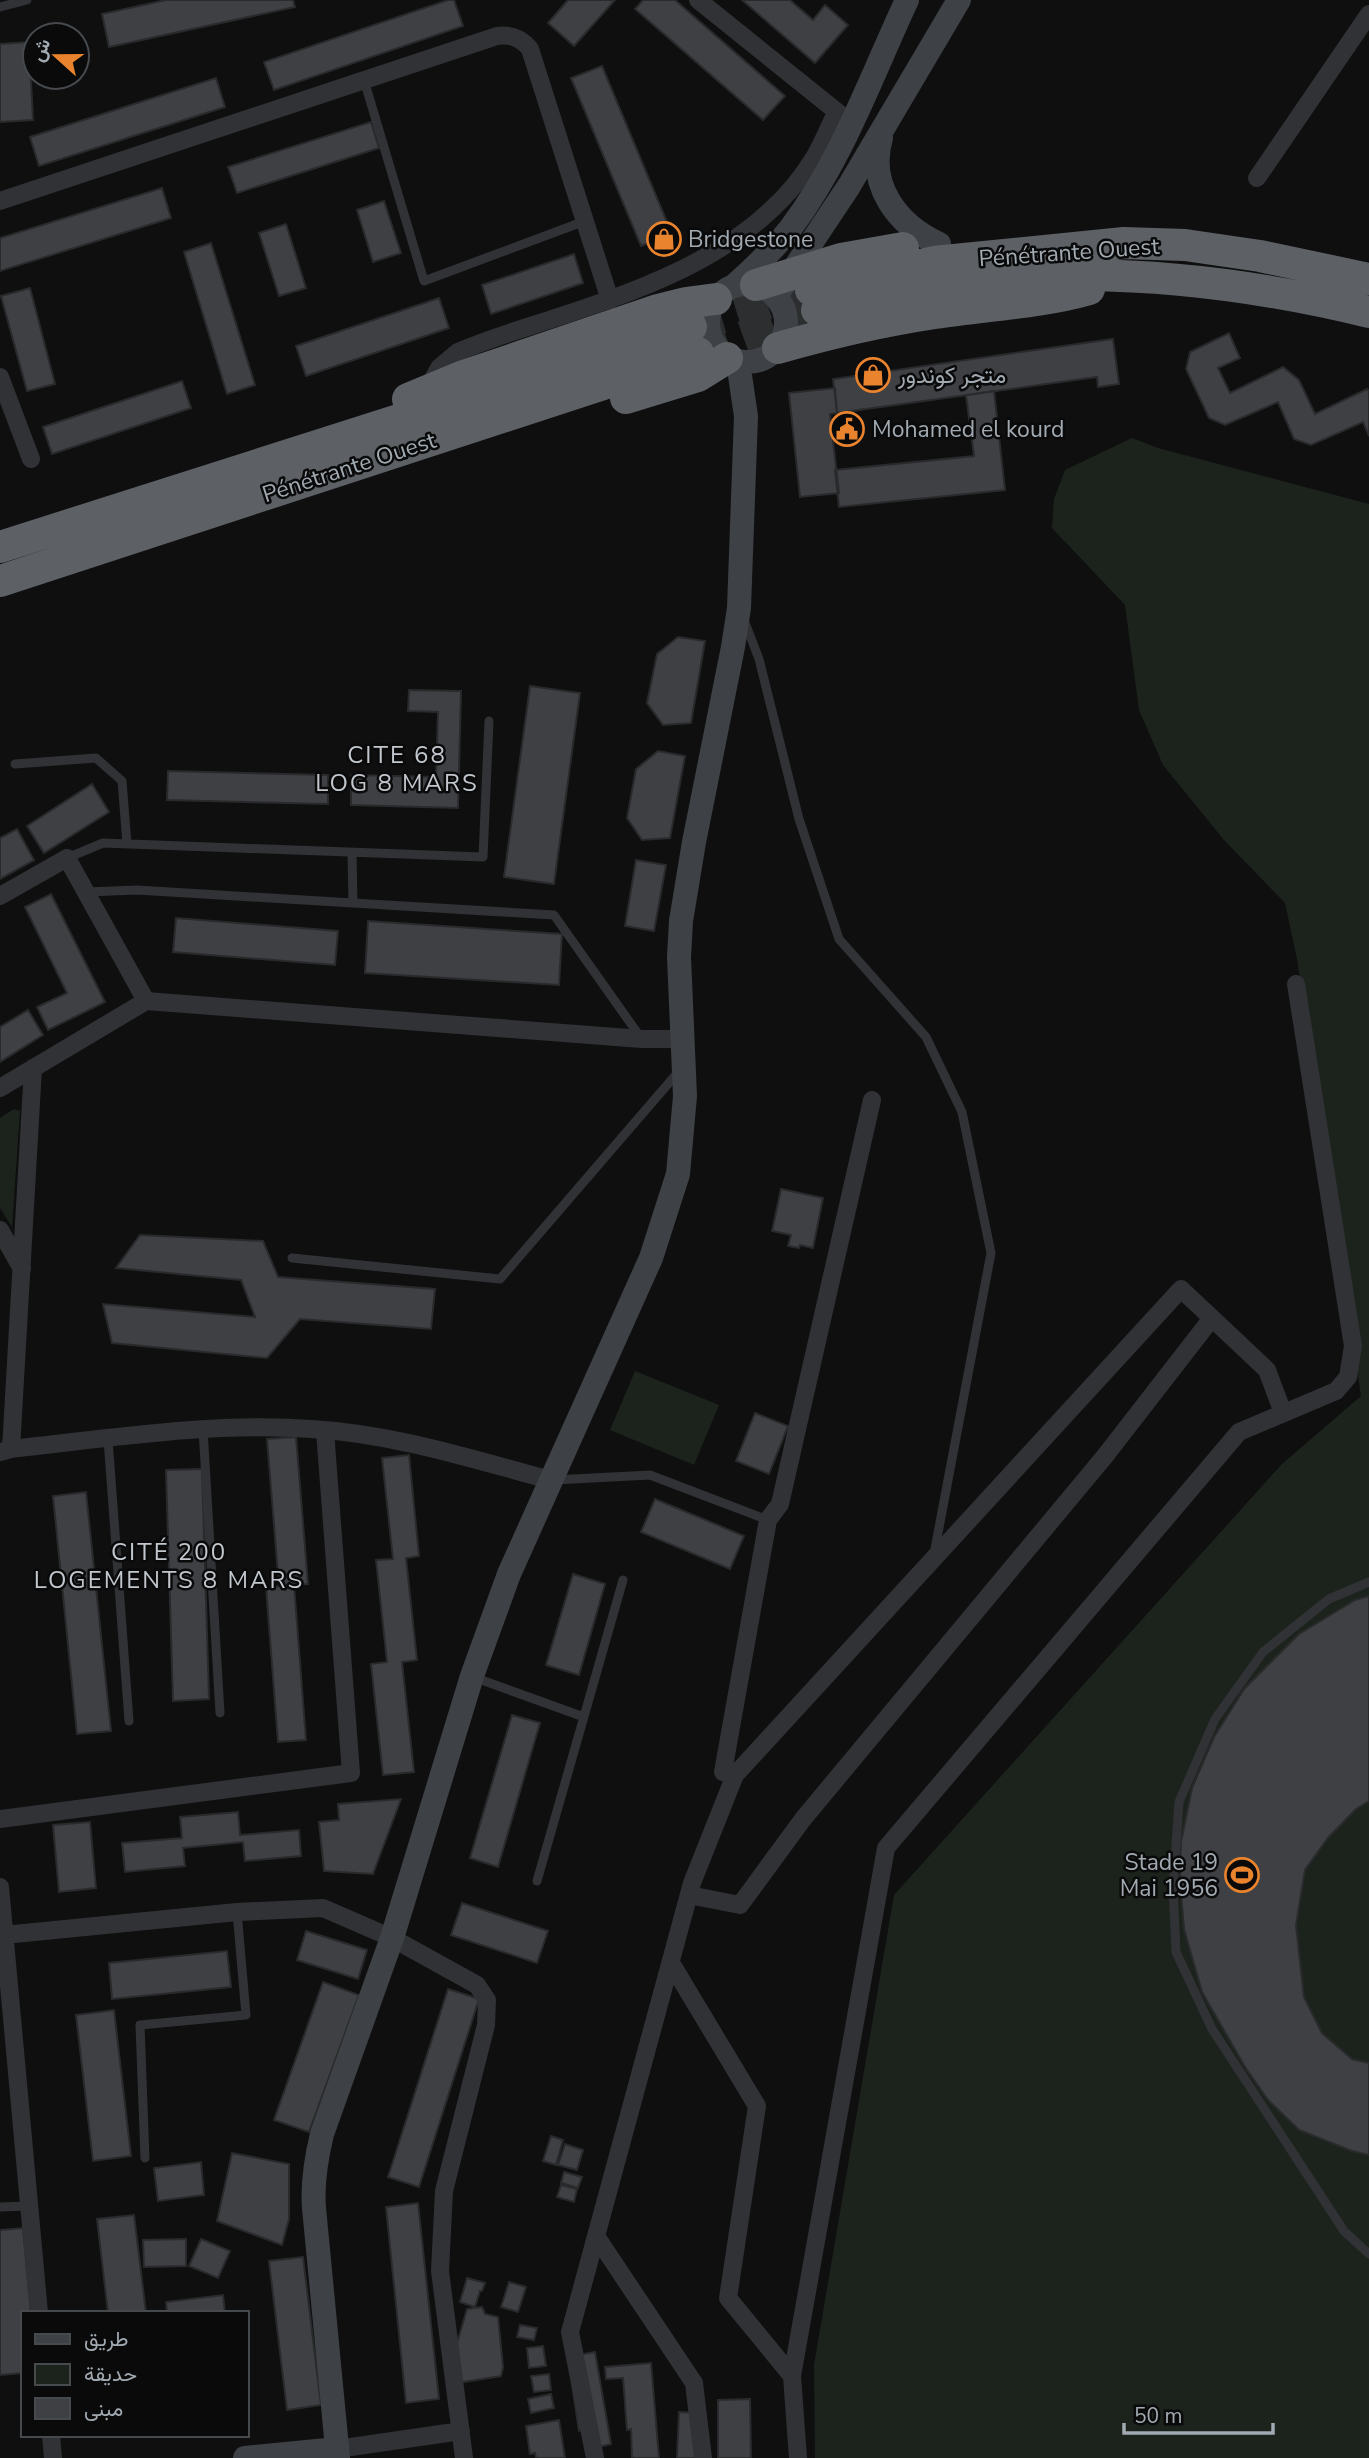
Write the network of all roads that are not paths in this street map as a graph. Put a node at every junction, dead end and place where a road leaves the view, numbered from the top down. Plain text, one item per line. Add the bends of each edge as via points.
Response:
1 (27, 0) edge
2 (698, 0) edge
3 (907, 0) edge
4 (959, 0) edge
5 (0, 7) edge
6 (1369, 14) edge
7 (363, 80) junction
8 (844, 118) junction
9 (886, 124) junction
10 (1257, 178) dead end
11 (0, 201) edge
12 (585, 221) junction
13 (939, 244) junction
14 (1061, 249) junction
15 (1120, 275) junction
16 (1369, 279) edge
17 (772, 291) junction
18 (610, 300) junction
19 (1334, 303) junction
20 (1369, 312) edge
21 (1369, 322) edge
22 (713, 350) junction
23 (774, 352) junction
24 (0, 377) edge
25 (428, 390) junction
26 (746, 416) junction
27 (340, 439) junction
28 (31, 459) dead end
29 (0, 547) edge
30 (0, 581) edge
31 (739, 608) junction
32 (489, 721) dead end
33 (15, 764) dead end
34 (127, 844) junction
35 (352, 853) junction
36 (67, 858) junction
37 (86, 892) junction
38 (0, 896) edge
39 (353, 903) junction
40 (1296, 984) dead end
41 (146, 1000) junction
42 (642, 1039) junction
43 (684, 1039) junction
44 (684, 1066) junction
45 (33, 1068) junction
46 (0, 1088) edge
47 (872, 1100) dead end
48 (0, 1230) edge
49 (292, 1258) dead end
50 (22, 1269) junction
51 (1212, 1318) junction
52 (1283, 1413) junction
53 (203, 1429) junction
54 (325, 1431) junction
55 (108, 1439) junction
56 (6, 1450) edge
57 (550, 1480) junction
58 (768, 1520) junction
59 (933, 1559) junction
60 (623, 1580) dead end
61 (1369, 1582) edge
62 (471, 1676) junction
63 (220, 1713) dead end
64 (584, 1717) junction
65 (130, 1721) dead end
66 (735, 1775) junction
67 (0, 1819) edge
68 (537, 1881) dead end
69 (0, 1887) edge
70 (689, 1895) junction
71 (237, 1912) junction
72 (4, 1935) junction
73 (391, 1938) junction
74 (671, 1963) junction
75 (145, 2158) dead end
76 (29, 2206) junction
77 (0, 2207) edge
78 (596, 2235) junction
79 (1369, 2254) edge
80 (40, 2311) edge
81 (792, 2376) junction
82 (461, 2431) junction
83 (51, 2437) edge
84 (337, 2454) edge
85 (53, 2458) edge
86 (245, 2458) edge
87 (464, 2458) edge
88 (595, 2458) edge
89 (703, 2458) edge
90 (798, 2458) edge

1 - 5 lane
2 - 8 street
3 - 8 main road
4 - 9 main road
6 - 10 street
7 - 11 street
7 - 12 street via 497,36 521,40 530,49
7 - 12 lane via 424,281
8 - 17 main road via 820,185 759,264
8 - 18 street via 768,213 718,251
9 - 13 main road via 878,165 882,186 904,222
9 - 17 main road via 843,197
12 - 18 street
13 - 14 highway via 1009,240
13 - 17 highway via 841,259
14 - 16 highway, Pénétrante Ouest via 1124,243 1185,245
14 - 17 highway, Pénétrante Ouest via 934,262
15 - 17 highway, Pénétrante Ouest via 994,277 937,286
15 - 19 highway, Pénétrante Ouest via 1186,279
15 - 23 highway via 1078,292 922,315 822,335
17 - 22 main road via 710,309 708,331
17 - 23 main road via 786,316 784,338
17 - 25 highway via 665,308
18 - 25 street via 457,352 439,368
19 - 20 highway, Pénétrante Ouest
19 - 21 street
22 - 23 main road via 760,361
22 - 26 main road
22 - 27 highway, Pénétrante Ouest
22 - 30 highway, Pénétrante Ouest
23 - 26 main road via 755,385
24 - 28 street
25 - 27 highway
26 - 31 main road
27 - 29 highway, Pénétrante Ouest
31 - 43 main road via 681,921 678,957
31 - 59 lane via 759,659 799,819 839,939 932,1049 962,1112 991,1253
32 - 35 lane via 483,857
33 - 34 lane via 96,758 121,781
34 - 35 lane
34 - 36 lane via 103,843
35 - 39 lane
36 - 37 street
36 - 38 street
37 - 39 lane via 137,890
37 - 41 street
39 - 42 lane via 554,915
40 - 52 street via 1353,1346 1348,1377 1336,1391
41 - 42 street
41 - 45 street
42 - 43 street
43 - 44 main road
44 - 49 lane via 500,1279
44 - 57 main road via 678,1174 666,1213
45 - 46 street
45 - 50 street
47 - 58 street via 780,1504
48 - 50 street
50 - 56 street
51 - 52 street via 1267,1370
51 - 59 street via 1181,1289
51 - 70 street via 1105,1457 803,1819 740,1905
52 - 81 street via 1239,1432 886,1849
53 - 54 street
53 - 55 street
53 - 63 lane
54 - 57 street via 422,1445
54 - 67 street via 351,1773
55 - 56 street
55 - 65 lane
57 - 58 lane via 650,1475
57 - 62 main road
58 - 66 street via 723,1772
59 - 66 street
60 - 64 lane
61 - 79 lane via 1329,1599 1263,1652 1214,1719 1179,1802 1174,1887 1176,1952 1212,2029 1344,2231
62 - 64 lane
62 - 73 main road
64 - 68 lane
66 - 70 street
69 - 72 street
70 - 74 street
71 - 72 street
71 - 73 street via 323,1908
71 - 75 lane via 246,2015 140,2025
72 - 76 street
73 - 82 street via 477,1985 487,2000 486,2025 444,2191 440,2271
73 - 84 main road via 322,2134 312,2183
74 - 78 street
74 - 81 street via 757,2106 728,2298
76 - 77 lane
76 - 80 street
78 - 88 street via 570,2332
78 - 89 street via 694,2383
81 - 90 street
82 - 84 street
82 - 87 street
83 - 85 street
84 - 86 main road

